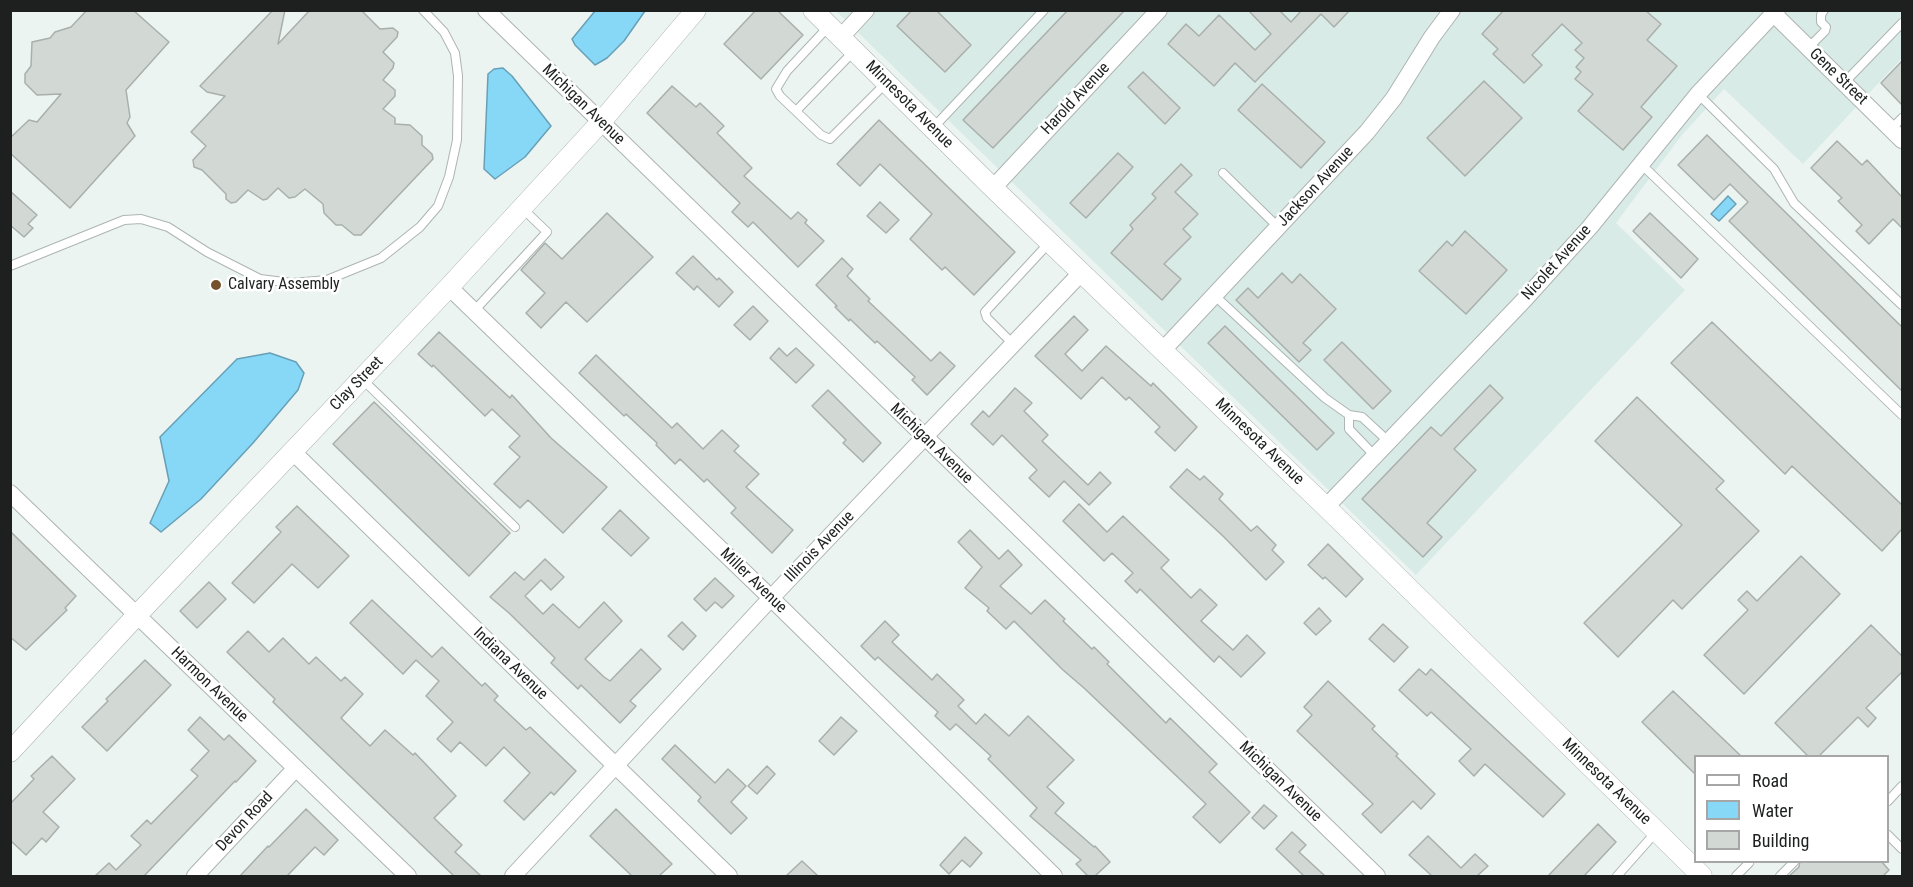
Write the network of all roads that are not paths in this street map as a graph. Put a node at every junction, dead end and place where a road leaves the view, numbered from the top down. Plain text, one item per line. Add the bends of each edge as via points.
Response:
1 (423, 10) edge
2 (486, 10) edge
3 (696, 10) edge
4 (813, 10) edge
5 (866, 10) edge
6 (1044, 10) edge
7 (1159, 10) edge
8 (1452, 10) edge
9 (1824, 10) edge
10 (1775, 12) edge
11 (1902, 23) edge
12 (841, 38) junction
13 (1808, 48) junction
14 (887, 83) junction
15 (1844, 83) junction
16 (1698, 94) junction
17 (796, 111) junction
18 (601, 122) junction
19 (933, 129) junction
20 (1899, 129) edge
21 (1641, 164) junction
22 (1223, 173) dead end
23 (993, 188) junction
24 (522, 208) junction
25 (1278, 227) junction
26 (1049, 243) junction
27 (10, 266) edge
28 (1081, 273) junction
29 (449, 287) junction
30 (1215, 296) junction
31 (1902, 305) edge
32 (474, 311) junction
33 (1013, 344) junction
34 (1163, 350) junction
35 (361, 379) junction
36 (1348, 415) junction
37 (1902, 415) edge
38 (924, 437) junction
39 (1388, 441) junction
40 (292, 452) junction
41 (1374, 455) junction
42 (10, 493) edge
43 (1326, 507) junction
44 (515, 527) dead end
45 (771, 598) junction
46 (137, 615) junction
47 (10, 752) edge
48 (616, 767) junction
49 (296, 768) junction
50 (1902, 786) edge
51 (1889, 799) edge
52 (1657, 832) junction
53 (1889, 837) edge
54 (1902, 849) edge
55 (1749, 863) edge
56 (1792, 863) edge
57 (195, 876) edge
58 (408, 876) edge
59 (513, 876) edge
60 (729, 876) edge
61 (1054, 876) edge
62 (1377, 876) edge
63 (1617, 876) edge
64 (1702, 876) edge
65 (1736, 876) edge
66 (1780, 876) edge

1 - 27 lane via 444,32 454,53 458,140 450,177 438,206 381,258 327,280 291,283 261,279 168,227 141,219 124,220
2 - 18 street, Michigan Avenue
3 - 18 street, Clay Street
4 - 12 street, Minnesota Avenue
5 - 12 street
6 - 19 lane
7 - 23 street, Harold Avenue
8 - 25 street, Jackson Avenue via 1374,124
9 - 13 lane via 1821,22 1826,31
10 - 13 street, Gene Street
10 - 16 street, Nicolet Avenue
11 - 15 lane
12 - 14 street, Minnesota Avenue
12 - 17 lane
12 - 17 lane via 787,71 776,89
13 - 15 street, Gene Street
14 - 17 lane via 830,139
14 - 19 street, Minnesota Avenue
15 - 20 street, Gene Street
16 - 21 street, Nicolet Avenue
16 - 31 lane via 1773,168 1794,203
18 - 24 street, Clay Street
18 - 38 street, Michigan Avenue
19 - 23 street, Minnesota Avenue
21 - 37 lane
21 - 39 street, Nicolet Avenue via 1525,299
22 - 25 lane
23 - 26 street, Minnesota Avenue
24 - 29 street, Clay Street
24 - 32 lane via 547,232
25 - 30 street, Jackson Avenue
26 - 28 street, Minnesota Avenue
26 - 33 lane via 985,312
28 - 33 street, Illinois Avenue
28 - 34 street, Minnesota Avenue
29 - 32 street, Miller Avenue
29 - 35 street, Clay Street
30 - 34 street, Jackson Avenue
30 - 36 lane
32 - 45 street, Miller Avenue
33 - 38 street, Illinois Avenue
34 - 43 street, Minnesota Avenue
35 - 40 street, Clay Street
35 - 44 lane
36 - 39 lane via 1362,417
36 - 41 lane via 1349,429
38 - 45 street, Illinois Avenue
38 - 62 street, Michigan Avenue
39 - 41 street, Nicolet Avenue
40 - 46 street, Clay Street
40 - 48 street, Indiana Avenue
41 - 43 street, Nicolet Avenue
42 - 46 street, Harmon Avenue
43 - 52 street, Minnesota Avenue
45 - 48 street, Illinois Avenue
45 - 61 street, Miller Avenue
46 - 47 street, Clay Street
46 - 49 street, Harmon Avenue
48 - 59 street, Illinois Avenue
48 - 60 street, Indiana Avenue
49 - 57 street, Devon Road
49 - 58 street, Harmon Avenue
50 - 51 lane
52 - 63 lane
52 - 64 street, Minnesota Avenue
53 - 54 lane
55 - 65 lane
56 - 66 lane

